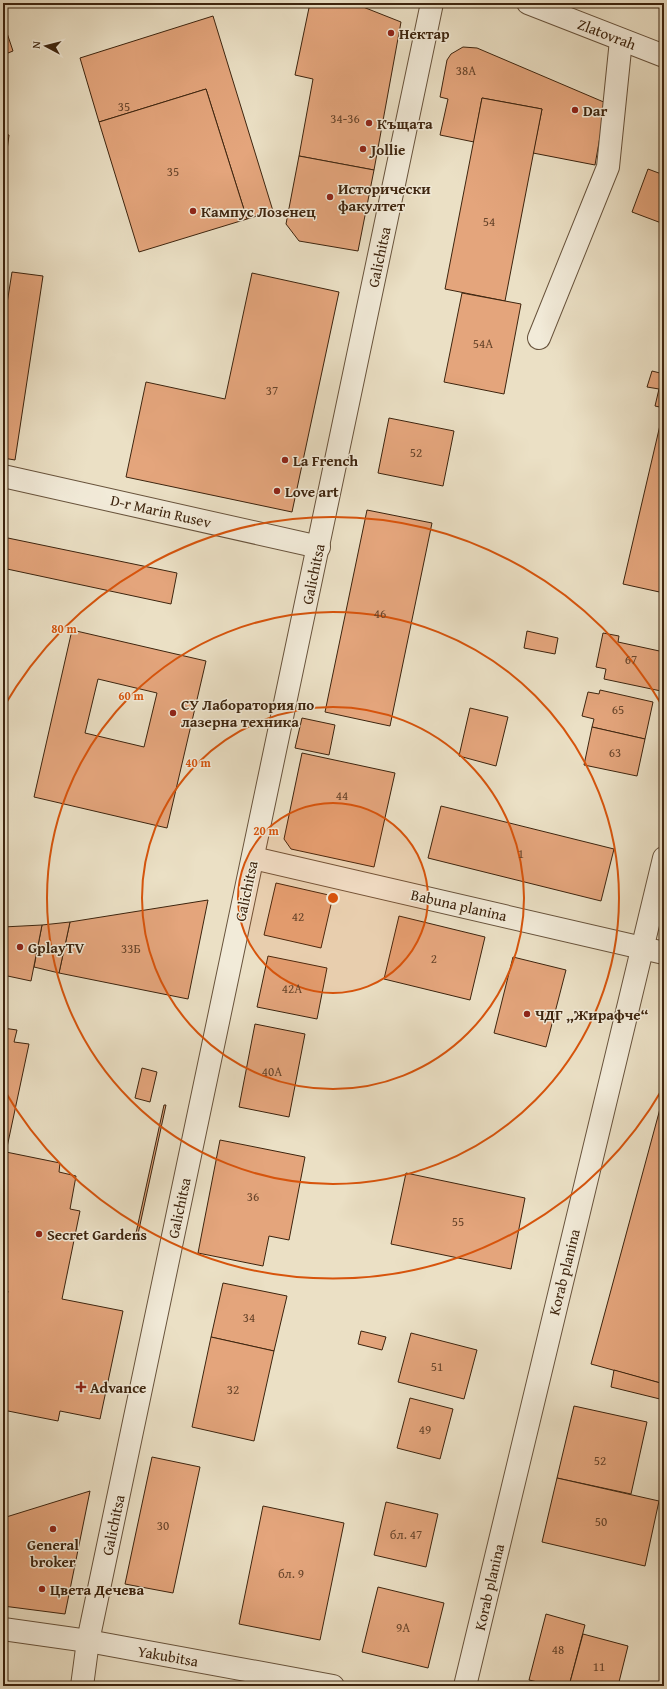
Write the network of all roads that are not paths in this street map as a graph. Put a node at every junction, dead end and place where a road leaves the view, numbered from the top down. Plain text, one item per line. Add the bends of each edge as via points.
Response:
1 (432, 3) edge
2 (528, 3) edge
3 (621, 40) junction
4 (664, 56) edge
5 (539, 338) dead end
6 (3, 476) edge
7 (319, 547) junction
8 (253, 858) junction
9 (664, 858) edge
10 (643, 947) junction
11 (664, 953) edge
12 (3, 1629) edge
13 (88, 1641) junction
14 (82, 1686) edge
15 (333, 1686) edge
16 (465, 1686) edge

1 - 7 street, Galichitsa
2 - 3 street, Zlatovrah
3 - 4 street, Zlatovrah
3 - 5 street via 608,167
6 - 7 street, D-r Marin Rusev
7 - 8 street, Galichitsa
8 - 10 street, Babuna planina
8 - 13 street, Galichitsa
9 - 10 street, Korab planina
10 - 11 street, Babuna planina
10 - 16 street, Korab planina
12 - 13 street, Yakubitsa
13 - 14 street, Galichitsa
13 - 15 street, Yakubitsa

